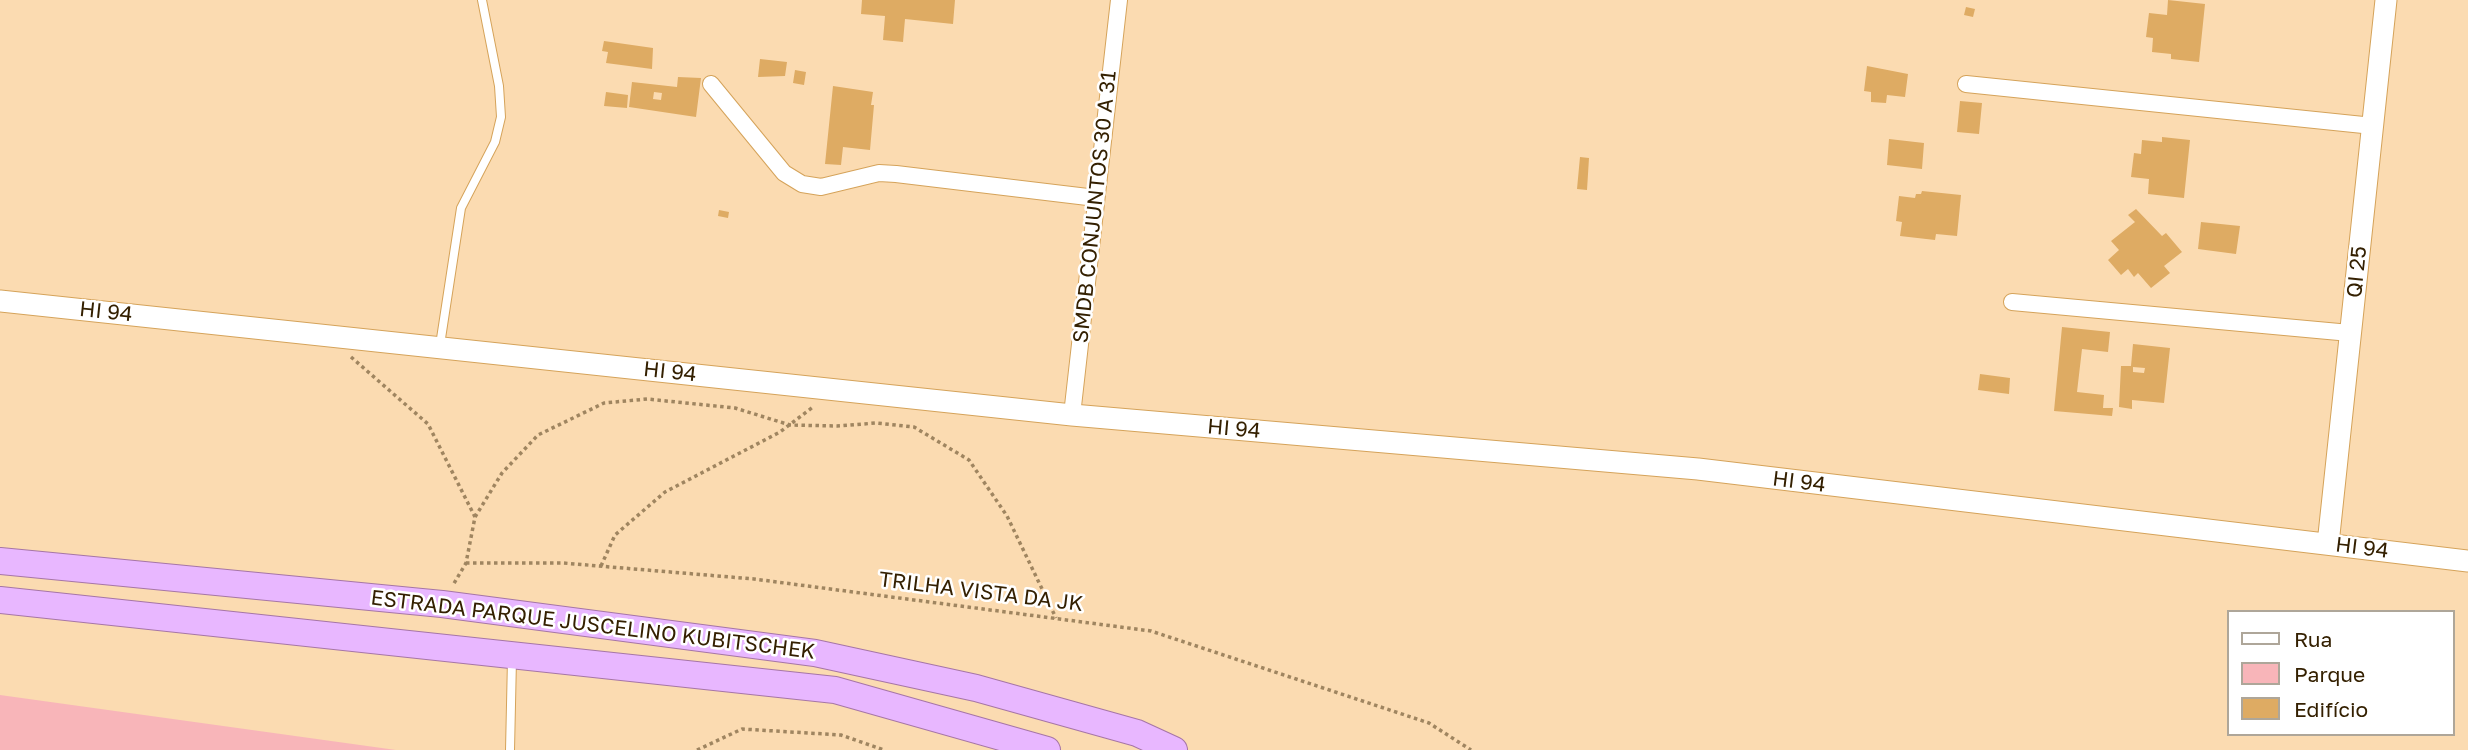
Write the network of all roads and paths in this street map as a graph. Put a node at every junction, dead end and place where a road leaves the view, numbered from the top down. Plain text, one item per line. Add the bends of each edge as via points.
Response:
1 (482, 0) edge
2 (2386, 0) edge
3 (1116, 1) edge
4 (711, 84) dead end
5 (1966, 84) dead end
6 (2373, 126) junction
7 (1096, 198) junction
8 (0, 301) edge
9 (2012, 302) dead end
10 (2350, 333) junction
11 (325, 335) junction
12 (440, 348) junction
13 (835, 390) junction
14 (1072, 415) junction
15 (790, 425) junction
16 (475, 517) junction
17 (2328, 544) junction
18 (0, 561) edge
19 (2468, 561) edge
20 (601, 566) junction
21 (0, 600) edge
22 (1056, 618) junction
23 (512, 655) junction
24 (510, 750) edge
25 (697, 750) edge
26 (884, 750) edge
27 (1047, 750) edge
28 (1174, 750) edge
29 (1471, 750) edge

1 - 12 lane via 501,117 495,142 461,208
2 - 6 street, QI 25
3 - 7 street, SMDB CONJUNTOS 30 A 31
4 - 7 street via 784,173 802,184 821,187 878,173
5 - 6 street
6 - 10 street, QI 25
7 - 14 street, SMDB CONJUNTOS 30 A 31
8 - 11 street, HI 94
9 - 10 street
10 - 17 street, QI 25
11 - 12 street, HI 94
11 - 16 path via 428,424
12 - 13 street, HI 94
13 - 14 street, HI 94
13 - 15 path
14 - 17 street, HI 94 via 1698,469
15 - 16 path via 735,408 647,399 604,403 538,435 502,473
15 - 20 path via 665,492 615,535
15 - 22 path via 914,427 969,460 1007,516
16 - 20 path, TRILHA VISTA DA JK via 466,563
17 - 19 street, HI 94
18 - 28 highway, ESTRADA PARQUE JUSCELINO KUBITSCHEK via 442,604 815,653 976,688 1138,733
20 - 22 path, TRILHA VISTA DA JK via 754,579
21 - 23 highway, ESTRADA PARQUE JUSCELINO KUBITSCHEK
22 - 29 path, TRILHA VISTA DA JK via 1151,631 1429,723
23 - 24 lane
23 - 27 highway, ESTRADA PARQUE JUSCELINO KUBITSCHEK via 835,690
25 - 26 path via 742,729 841,735

